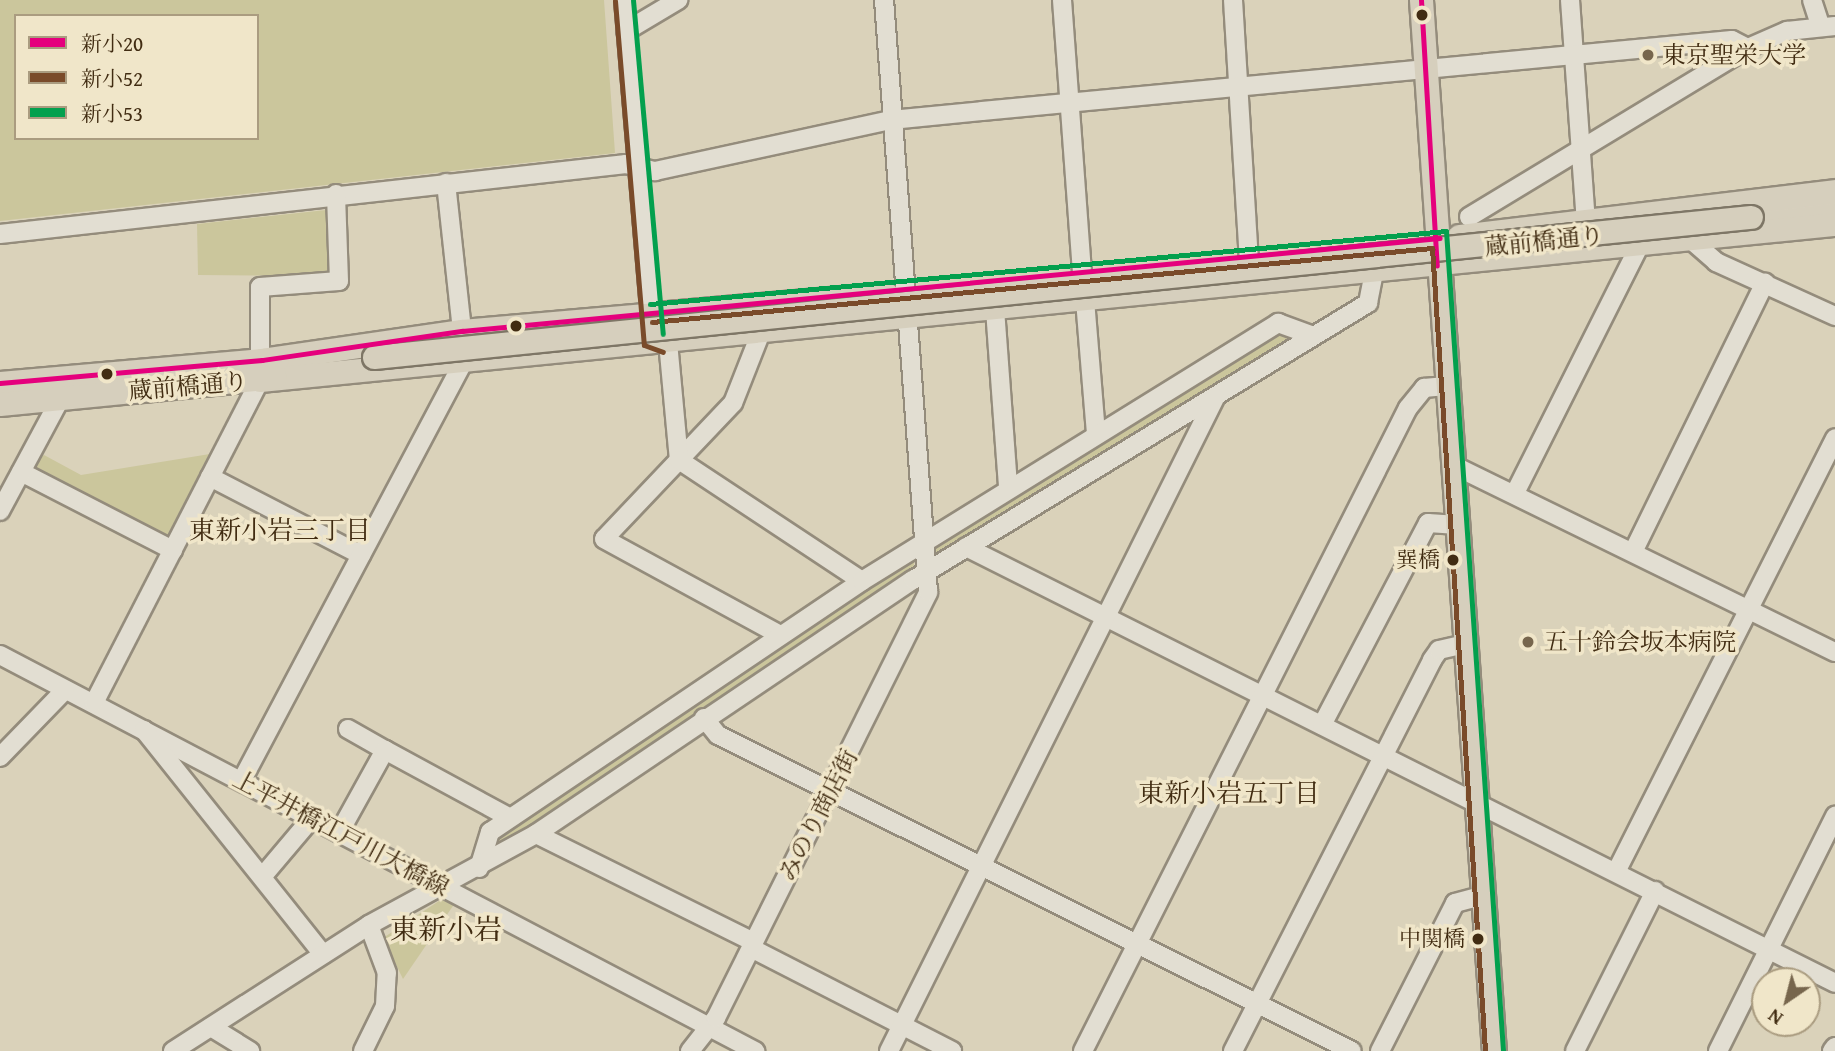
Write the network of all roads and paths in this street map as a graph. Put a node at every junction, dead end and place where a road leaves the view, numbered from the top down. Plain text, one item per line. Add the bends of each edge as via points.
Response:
1 (624, 0) edge
2 (678, 0) edge
3 (884, 0) edge
4 (1062, 0) edge
5 (1233, 0) edge
6 (1421, 0) edge
7 (1570, 0) edge
8 (1812, 0) edge
9 (1828, 27) edge
10 (626, 31) junction
11 (1748, 48) junction
12 (1574, 55) junction
13 (1427, 68) junction
14 (1238, 87) junction
15 (1069, 102) junction
16 (891, 120) junction
17 (1579, 151) junction
18 (637, 166) junction
19 (446, 183) junction
20 (1835, 191) edge
21 (336, 194) junction
22 (1835, 207) edge
23 (1469, 218) dead end
24 (1586, 220) junction
25 (1835, 224) edge
26 (0, 234) edge
27 (1440, 238) junction
28 (1690, 239) junction
29 (1640, 244) junction
30 (1249, 258) junction
31 (1437, 266) junction
32 (1374, 271) junction
33 (1082, 274) junction
34 (1765, 283) junction
35 (904, 293) junction
36 (1085, 300) junction
37 (995, 309) junction
38 (651, 313) junction
39 (1835, 316) edge
40 (613, 317) junction
41 (906, 317) junction
42 (462, 331) junction
43 (761, 332) junction
44 (1313, 336) junction
45 (660, 343) junction
46 (611, 347) junction
47 (463, 363) junction
48 (261, 370) junction
49 (0, 383) edge
50 (1446, 386) junction
51 (61, 397) junction
52 (1215, 398) junction
53 (0, 404) edge
54 (1096, 435) junction
55 (1835, 438) edge
56 (679, 460) junction
57 (1453, 465) junction
58 (21, 472) junction
59 (210, 477) junction
60 (1008, 488) junction
61 (1515, 493) junction
62 (0, 511) edge
63 (1458, 525) junction
64 (924, 542) junction
65 (966, 547) junction
66 (173, 550) junction
67 (1633, 552) junction
68 (361, 555) junction
69 (926, 572) junction
70 (862, 581) junction
71 (1750, 610) junction
72 (1107, 620) junction
73 (780, 635) junction
74 (1466, 645) junction
75 (1835, 652) edge
76 (0, 655) edge
77 (65, 690) junction
78 (1263, 696) junction
79 (94, 703) junction
80 (704, 718) junction
81 (1322, 725) junction
82 (348, 729) dead end
83 (144, 730) junction
84 (385, 750) junction
85 (0, 757) edge
86 (1384, 758) junction
87 (242, 780) junction
88 (830, 790) junction
89 (1478, 805) junction
90 (1835, 816) edge
91 (311, 818) junction
92 (510, 818) junction
93 (339, 833) junction
94 (536, 834) junction
95 (981, 867) junction
96 (479, 868) junction
97 (1616, 872) junction
98 (262, 877) junction
99 (442, 887) junction
100 (1655, 891) junction
101 (1484, 895) junction
102 (369, 925) junction
103 (1137, 944) junction
104 (753, 945) junction
105 (1768, 950) junction
106 (323, 954) junction
107 (1835, 983) edge
108 (1259, 1004) junction
109 (904, 1022) junction
110 (708, 1026) junction
111 (211, 1027) junction
112 (173, 1051) edge
113 (250, 1051) edge
114 (363, 1051) edge
115 (690, 1051) edge
116 (755, 1051) edge
117 (889, 1051) edge
118 (952, 1051) edge
119 (1083, 1051) edge
120 (1233, 1051) edge
121 (1352, 1051) edge
122 (1380, 1051) edge
123 (1494, 1051) edge
124 (1575, 1051) edge
125 (1718, 1051) edge

1 - 10 street
2 - 10 street
3 - 16 street, みのり商店街
4 - 15 street
5 - 14 street
6 - 13 main road
7 - 12 street
8 - 9 street
9 - 11 street via 1787,31
10 - 18 street
11 - 12 street via 1732,40
11 - 17 street
12 - 13 street
12 - 17 street
13 - 14 street
13 - 27 main road
14 - 15 street
14 - 30 street
15 - 16 street
15 - 33 street
16 - 18 street via 655,171
16 - 35 street, みのり商店街
17 - 23 street
17 - 24 street
18 - 19 street
18 - 38 street
19 - 21 street
19 - 42 street
20 - 24 main road
21 - 26 street
21 - 48 street via 339,281 260,287
22 - 48 main road, 蔵前橋通り, bridge
24 - 27 main road
25 - 28 main road
27 - 30 main road
27 - 31 main road
28 - 29 main road
28 - 34 street via 1716,262
29 - 31 main road
29 - 61 street
30 - 33 main road
31 - 32 main road
31 - 50 main road
32 - 36 main road
32 - 44 street via 1368,303
33 - 35 main road
34 - 39 street
34 - 67 street
35 - 38 main road
35 - 41 street, みのり商店街
36 - 37 main road
36 - 54 street
37 - 41 main road
37 - 60 street
38 - 40 main road
38 - 45 street
40 - 42 main road
40 - 46 main road via 621,332
41 - 43 main road
41 - 64 street, みのり商店街
42 - 48 main road
43 - 45 main road
43 - 56 street via 741,392
44 - 52 street
44 - 54 street via 1278,323
45 - 46 main road
45 - 56 street
46 - 47 main road
47 - 48 main road
47 - 68 street
48 - 49 main road, 蔵前橋通り
48 - 51 main road, 蔵前橋通り
48 - 59 street
50 - 57 main road
50 - 78 street via 1424,388 1412,400
51 - 53 main road, 蔵前橋通り
51 - 58 street
52 - 65 street
52 - 72 street
54 - 60 street
55 - 71 street
56 - 70 street
56 - 73 street via 604,539
57 - 61 street
57 - 63 main road
58 - 62 street
58 - 66 street
59 - 66 street
59 - 68 street
60 - 64 street
61 - 67 street
63 - 74 main road
63 - 81 street via 1428,523
64 - 69 street, みのり商店街
64 - 70 street
65 - 69 street
65 - 72 street
66 - 79 street
67 - 71 street
68 - 87 street
69 - 80 street
69 - 88 street, みのり商店街 via 926,599
70 - 73 street
71 - 75 street
71 - 97 street
72 - 78 street
72 - 95 street
73 - 92 street
74 - 86 street via 1439,650
74 - 89 main road
76 - 77 street, 上平井橋江戸川大橋線
77 - 79 street, 上平井橋江戸川大橋線
77 - 85 street
78 - 81 street
78 - 103 street
79 - 83 street, 上平井橋江戸川大橋線
80 - 88 street via 718,734
80 - 94 street
81 - 86 street
82 - 84 street
83 - 87 street, 上平井橋江戸川大橋線
83 - 98 street
84 - 92 street
84 - 93 street
86 - 89 street
86 - 108 street
87 - 91 street, 上平井橋江戸川大橋線
88 - 95 street
88 - 104 street, みのり商店街
89 - 97 street
89 - 101 main road
90 - 105 street
91 - 93 street, 上平井橋江戸川大橋線
91 - 98 street
92 - 96 street via 491,832
93 - 99 street, 上平井橋江戸川大橋線
94 - 96 street
94 - 104 street
95 - 103 street
95 - 109 street
96 - 99 street
97 - 100 street
98 - 106 street
99 - 102 street
99 - 110 street, 上平井橋江戸川大橋線
100 - 105 street
100 - 124 street
101 - 122 street via 1455,903
101 - 123 main road
102 - 106 street
102 - 114 street via 387,974 385,1006
103 - 108 street
103 - 119 street
104 - 109 street
104 - 110 street, みのり商店街
105 - 107 street
105 - 125 street
106 - 111 street
108 - 120 street
108 - 121 street
109 - 117 street
109 - 118 street
110 - 115 street, みのり商店街
110 - 116 street, 上平井橋江戸川大橋線
111 - 112 street
111 - 113 street

